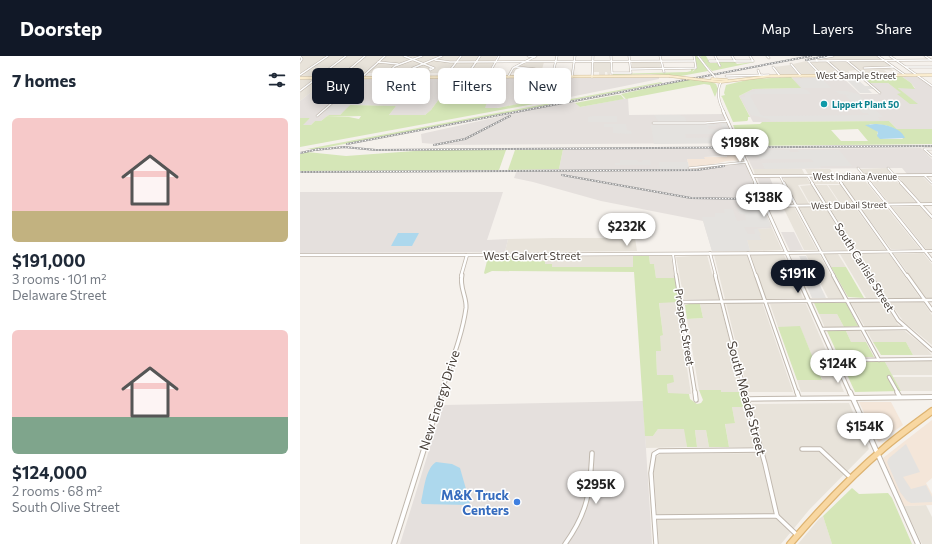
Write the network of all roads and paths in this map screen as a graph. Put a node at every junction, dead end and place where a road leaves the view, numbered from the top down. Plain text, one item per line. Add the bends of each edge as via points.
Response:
1 (301, 56) edge
2 (328, 56) edge
3 (346, 56) edge
4 (365, 56) edge
5 (385, 56) edge
6 (406, 56) edge
7 (422, 56) edge
8 (442, 56) edge
9 (461, 56) edge
10 (480, 56) edge
11 (499, 56) edge
12 (528, 56) edge
13 (557, 56) edge
14 (575, 56) edge
15 (593, 56) edge
16 (611, 56) edge
17 (629, 56) edge
18 (660, 56) edge
19 (694, 56) edge
20 (698, 56) edge
21 (715, 56) edge
22 (732, 56) edge
23 (750, 56) edge
24 (767, 56) edge
25 (833, 56) edge
26 (878, 56) edge
27 (890, 56) edge
28 (925, 56) edge
29 (536, 57) edge
30 (769, 58) dead end
31 (413, 60) junction
32 (435, 60) junction
33 (896, 60) junction
34 (932, 60) edge
35 (630, 61) junction
36 (661, 61) junction
37 (694, 61) junction
38 (709, 61) dead end
39 (718, 61) junction
40 (736, 61) junction
41 (818, 61) junction
42 (827, 61) junction
43 (846, 61) junction
44 (884, 61) junction
45 (300, 62) edge
46 (378, 62) junction
47 (457, 62) junction
48 (476, 62) junction
49 (496, 62) junction
50 (526, 62) junction
51 (556, 62) junction
52 (574, 62) junction
53 (593, 62) junction
54 (611, 62) junction
55 (398, 64) junction
56 (423, 64) junction
57 (791, 64) dead end
58 (720, 66) dead end
59 (516, 67) junction
60 (773, 67) dead end
61 (894, 67) junction
62 (932, 67) edge
63 (331, 68) edge
64 (351, 68) edge
65 (393, 68) edge
66 (413, 68) edge
67 (430, 68) dead end
68 (452, 68) edge
69 (472, 68) edge
70 (492, 68) edge
71 (522, 68) edge
72 (554, 68) edge
73 (663, 68) junction
74 (864, 68) dead end
75 (906, 68) junction
76 (631, 69) junction
77 (758, 70) dead end
78 (664, 72) dead end
79 (612, 73) junction
80 (364, 75) edge
81 (859, 75) junction
82 (864, 75) junction
83 (904, 75) junction
84 (917, 75) junction
85 (932, 75) edge
86 (726, 76) dead end
87 (760, 76) junction
88 (780, 76) junction
89 (802, 76) junction
90 (822, 76) junction
91 (843, 76) junction
92 (300, 77) edge
93 (508, 77) joint
94 (514, 77) edge
95 (572, 77) joint
96 (592, 77) junction
97 (612, 77) junction
98 (312, 78) edge
99 (715, 80) junction
100 (721, 81) junction
101 (312, 82) edge
102 (719, 86) junction
103 (932, 86) edge
104 (300, 91) edge
105 (880, 93) dead end
106 (331, 104) edge
107 (317, 116) dead end
108 (728, 121) junction
109 (653, 123) dead end
110 (932, 149) edge
111 (932, 156) edge
112 (746, 162) junction
113 (689, 168) dead end
114 (858, 168) dead end
115 (888, 168) dead end
116 (894, 175) junction
117 (924, 175) junction
118 (932, 175) edge
119 (753, 176) junction
120 (780, 176) junction
121 (808, 176) junction
122 (836, 176) junction
123 (864, 176) junction
124 (932, 183) edge
125 (921, 204) junction
126 (932, 204) edge
127 (826, 205) junction
128 (856, 205) junction
129 (887, 205) junction
130 (766, 206) junction
131 (796, 206) junction
132 (932, 217) edge
133 (925, 251) junction
134 (932, 251) edge
135 (821, 252) junction
136 (856, 252) junction
137 (890, 252) junction
138 (710, 253) junction
139 (748, 253) junction
140 (788, 253) junction
141 (673, 254) junction
142 (300, 255) edge
143 (467, 255) junction
144 (932, 260) edge
145 (886, 300) junction
146 (925, 300) junction
147 (932, 300) edge
148 (810, 301) junction
149 (847, 301) junction
150 (681, 302) junction
151 (723, 302) junction
152 (765, 302) junction
153 (932, 310) edge
154 (907, 328) junction
155 (822, 329) junction
156 (862, 329) junction
157 (932, 350) edge
158 (932, 359) edge
159 (858, 360) dead end
160 (879, 360) junction
161 (888, 377) dead end
162 (900, 397) junction
163 (932, 397) edge
164 (800, 398) junction
165 (852, 398) junction
166 (747, 399) junction
167 (696, 400) dead end
168 (932, 411) edge
169 (802, 449) dead end
170 (761, 450) junction
171 (592, 453) dead end
172 (877, 454) junction
173 (851, 478) junction
174 (655, 516) junction
175 (777, 516) junction
176 (797, 535) junction
177 (394, 544) edge
178 (565, 544) edge
179 (656, 544) edge
180 (790, 544) edge
181 (918, 544) edge

1 - 45 street
2 - 92 street
3 - 63 street
4 - 64 street
5 - 46 street
6 - 31 street
7 - 31 street
8 - 32 street
9 - 47 street
10 - 48 street
11 - 49 street
12 - 29 street
13 - 51 street
14 - 52 street
15 - 53 street
16 - 54 street
17 - 35 street
18 - 36 street
19 - 37 street
20 - 99 street, bridge
21 - 39 street
22 - 40 street
23 - 40 street via 753,61
24 - 30 street
25 - 41 street via 816,59
26 - 44 street
27 - 33 street
28 - 34 street
29 - 50 street
31 - 55 street
31 - 56 street
32 - 47 street
32 - 56 street
33 - 34 street
33 - 44 street
33 - 75 street
35 - 36 street
35 - 54 street
35 - 76 street
36 - 37 street
36 - 73 street
37 - 73 street via 696,68
38 - 39 street
39 - 40 street
39 - 58 street
41 - 42 street
41 - 90 street via 808,61
42 - 43 street
42 - 91 street
43 - 44 street
43 - 82 street
44 - 61 street
46 - 55 street
46 - 80 street
47 - 48 street
47 - 68 street
48 - 49 street
48 - 69 street
49 - 50 street
49 - 70 street
50 - 51 street
50 - 59 street
51 - 52 street
51 - 72 street
52 - 53 street
52 - 95 street
53 - 54 street
53 - 96 street
54 - 79 street
55 - 65 street
56 - 66 street
56 - 67 street
57 - 89 street
59 - 71 street
59 - 93 street
60 - 88 street
61 - 74 street
61 - 83 street
62 - 75 street
73 - 76 street
73 - 78 street
75 - 84 street
76 - 79 street via 630,73
77 - 87 street
79 - 97 street
81 - 82 main road, West Sample Street
81 - 91 main road, West Sample Street
81 - 105 street
82 - 83 main road, West Sample Street
83 - 84 main road, West Sample Street
84 - 85 main road, West Sample Street
84 - 103 street
86 - 87 street, West Sample Street
87 - 88 street, West Sample Street
88 - 89 main road, West Sample Street
88 - 100 main road, West Sample Street
89 - 90 main road, West Sample Street
90 - 91 main road, West Sample Street
92 - 98 main road
93 - 94 main road
95 - 96 main road
96 - 97 main road
97 - 99 main road, bridge via 649,75
99 - 100 main road, West Sample Street
99 - 100 street
99 - 102 street
100 - 102 street
101 - 104 street
102 - 108 street via 718,99
106 - 107 street
108 - 109 street
108 - 112 street
110 - 111 street via 924,149
112 - 113 street
112 - 119 street
114 - 123 street
115 - 116 street
116 - 117 street, West Indiana Avenue
116 - 123 street, West Indiana Avenue
116 - 125 street
117 - 118 street, West Indiana Avenue
117 - 124 street
119 - 120 street, West Indiana Avenue
119 - 130 street
120 - 121 street, West Indiana Avenue
120 - 131 street
121 - 122 street, West Indiana Avenue
121 - 127 street, South Carlisle Street
122 - 123 street, West Indiana Avenue
122 - 128 street
123 - 129 street
125 - 126 street, West Dubail Street
125 - 129 street, West Dubail Street
125 - 132 street
127 - 128 street, West Dubail Street
127 - 131 street, West Dubail Street
127 - 136 street, South Carlisle Street
128 - 129 street, West Dubail Street
128 - 137 street
129 - 133 street
130 - 131 street, West Dubail Street
130 - 140 street
131 - 135 street
133 - 134 street, West Calvert Street
133 - 137 street, West Calvert Street
133 - 144 street
135 - 136 street, West Calvert Street
135 - 140 street, West Calvert Street
135 - 149 street
136 - 137 street, West Calvert Street
136 - 145 street, South Carlisle Street
137 - 146 street
138 - 139 street, West Calvert Street
138 - 141 street, West Calvert Street
138 - 151 street, South Meade Street
139 - 140 street, West Calvert Street
139 - 152 street
140 - 148 street
141 - 143 street, West Calvert Street
141 - 150 street, Prospect Street
142 - 143 street, West Calvert Street
143 - 177 street, New Energy Drive via 461,277 466,305 463,324
145 - 146 street
145 - 149 street
145 - 154 street, South Carlisle Street via 898,320
146 - 147 street
146 - 153 street
148 - 149 street
148 - 152 street
148 - 155 street
149 - 156 street
150 - 151 street
150 - 167 street, Prospect Street
151 - 152 street
151 - 166 street, South Meade Street
152 - 164 street
154 - 156 street
154 - 157 street, South Carlisle Street
155 - 156 street
155 - 165 street
156 - 160 street
158 - 160 street
159 - 160 street
161 - 162 street
162 - 163 street
162 - 165 street
164 - 165 street
164 - 166 street
165 - 172 street
166 - 170 street, South Meade Street
168 - 172 main road
169 - 173 street via 820,449
170 - 174 street via 659,451 654,454 651,473
170 - 175 street, South Meade Street
171 - 178 street via 590,492 586,510 578,527
172 - 173 main road
172 - 181 street
173 - 176 main road
174 - 175 street
174 - 179 street
175 - 176 street
176 - 180 main road

